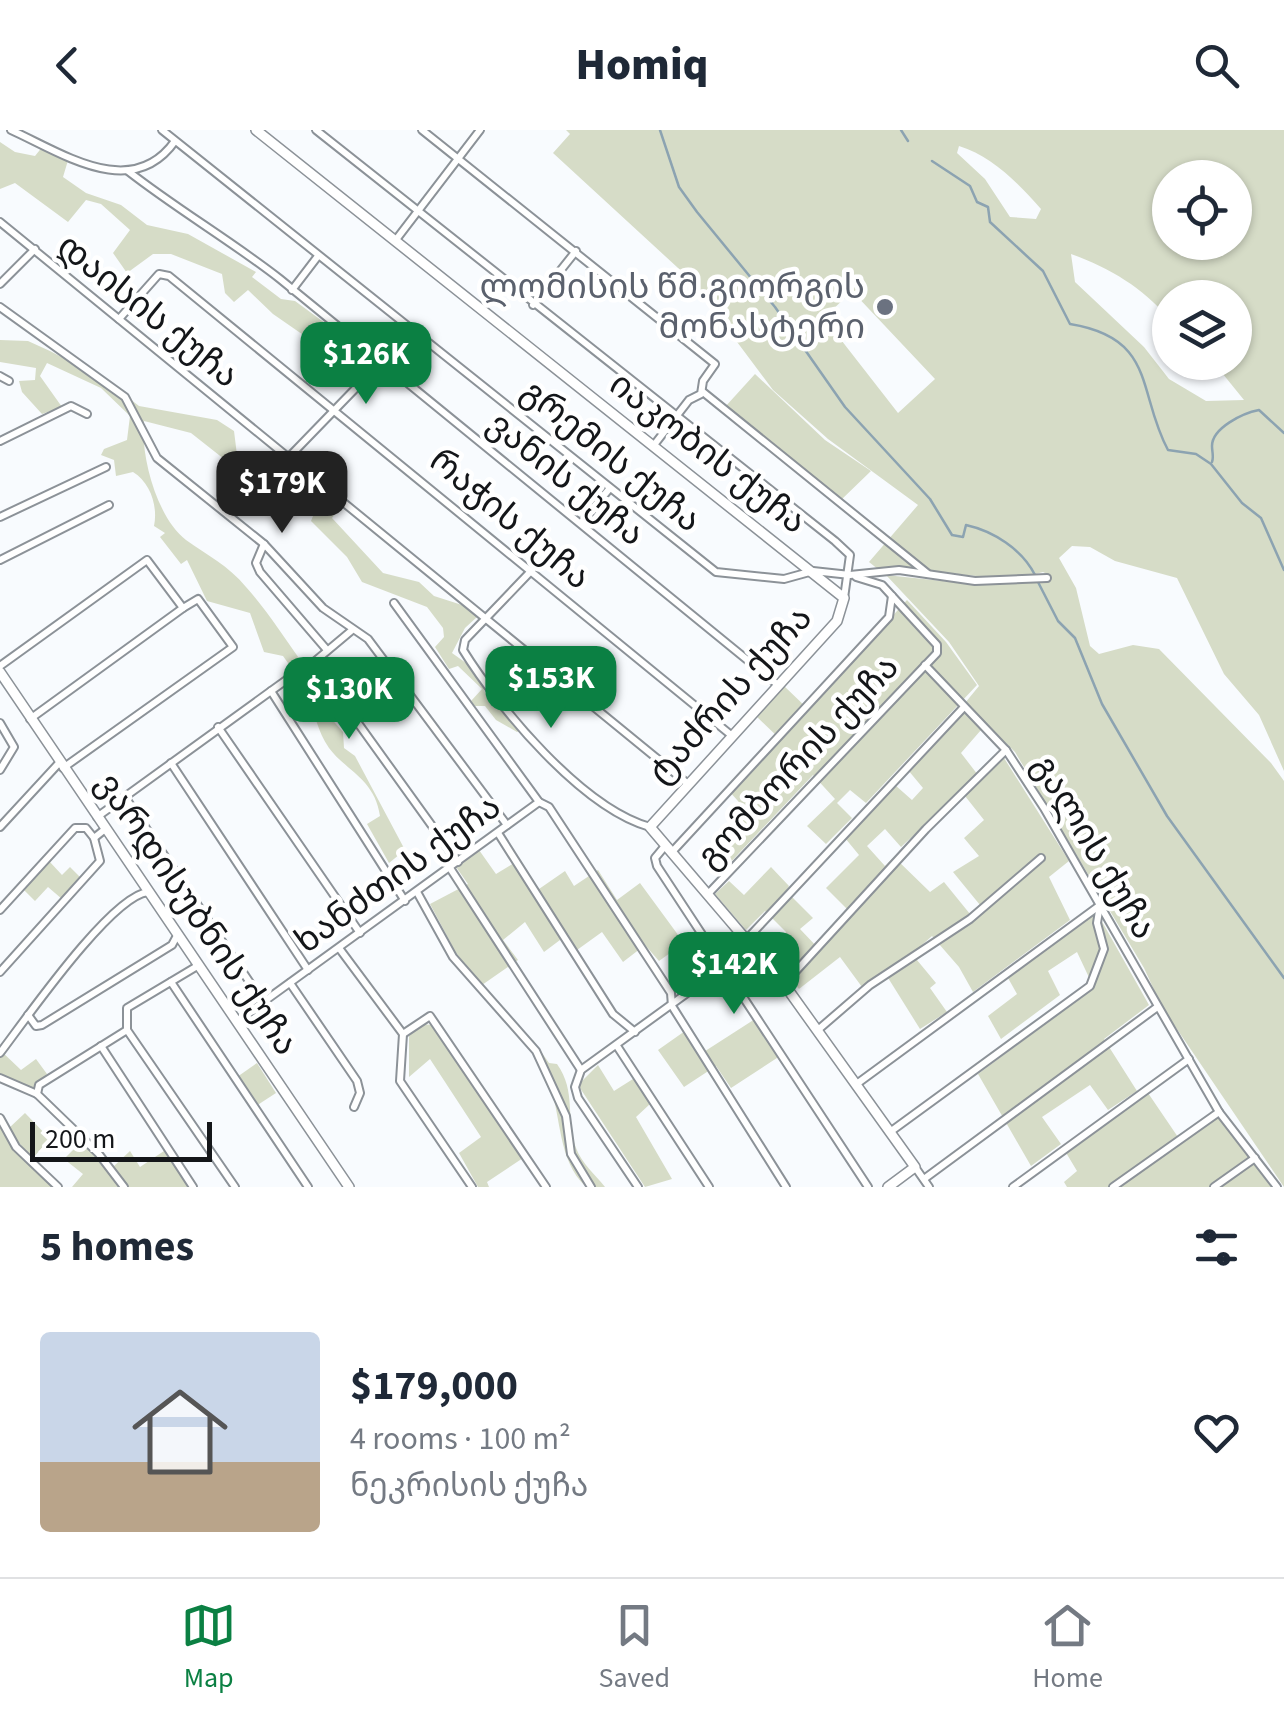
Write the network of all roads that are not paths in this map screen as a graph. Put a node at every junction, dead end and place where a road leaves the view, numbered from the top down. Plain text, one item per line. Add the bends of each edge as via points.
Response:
1 (11, 130) edge
2 (162, 130) edge
3 (316, 130) edge
4 (422, 130) edge
5 (480, 130) edge
6 (264, 132) edge
7 (174, 141) junction
8 (459, 159) junction
9 (128, 172) junction
10 (418, 212) junction
11 (0, 222) edge
12 (394, 242) junction
13 (35, 249) junction
14 (576, 251) junction
15 (318, 256) junction
16 (0, 284) edge
17 (292, 290) junction
18 (533, 304) junction
19 (0, 307) edge
20 (118, 319) junction
21 (413, 330) junction
22 (384, 362) junction
23 (0, 376) edge
24 (9, 381) dead end
25 (703, 392) junction
26 (338, 410) junction
27 (88, 414) dead end
28 (676, 414) junction
29 (0, 440) edge
30 (654, 444) junction
31 (290, 458) junction
32 (106, 467) dead end
33 (610, 488) junction
34 (109, 505) dead end
35 (0, 517) edge
36 (581, 523) junction
37 (264, 544) junction
38 (0, 560) edge
39 (532, 570) junction
40 (813, 571) junction
41 (927, 574) junction
42 (850, 575) junction
43 (1047, 578) dead end
44 (892, 596) junction
45 (844, 598) junction
46 (394, 603) dead end
47 (183, 608) junction
48 (485, 618) junction
49 (351, 632) junction
50 (327, 650) junction
51 (925, 664) junction
52 (0, 669) edge
53 (318, 669) junction
54 (778, 685) junction
55 (271, 691) junction
56 (964, 708) junction
57 (29, 720) junction
58 (0, 724) edge
59 (218, 727) junction
60 (731, 735) junction
61 (1006, 750) junction
62 (171, 763) junction
63 (61, 766) junction
64 (0, 770) edge
65 (687, 783) junction
66 (125, 797) junction
67 (539, 802) junction
68 (96, 818) junction
69 (507, 825) junction
70 (0, 827) edge
71 (650, 827) junction
72 (104, 830) junction
73 (498, 834) junction
74 (94, 838) junction
75 (668, 850) junction
76 (1041, 858) dead end
77 (458, 862) junction
78 (450, 868) junction
79 (150, 892) junction
80 (417, 892) junction
81 (708, 894) junction
82 (405, 901) junction
83 (1100, 905) junction
84 (0, 910) edge
85 (360, 933) junction
86 (178, 934) junction
87 (746, 941) junction
88 (339, 948) junction
89 (198, 965) junction
90 (723, 967) junction
91 (308, 970) junction
92 (0, 972) edge
93 (170, 982) junction
94 (290, 983) junction
95 (784, 984) junction
96 (263, 1002) junction
97 (672, 1006) junction
98 (1156, 1008) junction
99 (28, 1015) junction
100 (237, 1020) junction
101 (819, 1029) junction
102 (126, 1030) junction
103 (635, 1032) junction
104 (404, 1034) junction
105 (101, 1046) junction
106 (617, 1046) junction
107 (0, 1053) edge
108 (1189, 1059) junction
109 (580, 1070) junction
110 (0, 1078) edge
111 (858, 1083) junction
112 (37, 1094) junction
113 (354, 1107) dead end
114 (1220, 1112) junction
115 (0, 1118) edge
116 (890, 1132) junction
117 (1255, 1158) junction
118 (915, 1167) junction
119 (927, 1183) edge
120 (58, 1187) edge
121 (124, 1187) edge
122 (192, 1187) edge
123 (235, 1187) edge
124 (308, 1187) edge
125 (349, 1187) edge
126 (472, 1187) edge
127 (546, 1187) edge
128 (592, 1187) edge
129 (638, 1187) edge
130 (709, 1187) edge
131 (786, 1187) edge
132 (868, 1187) edge
133 (888, 1187) edge
134 (1013, 1187) edge
135 (1114, 1187) edge
136 (1214, 1187) edge
137 (1277, 1187) edge

1 - 9 street via 110,174
2 - 7 street, გრემის ქუჩა
3 - 10 street
4 - 8 street
5 - 8 street
6 - 12 street, იაკობის ქუჩა
7 - 9 street via 154,161
7 - 15 street, გრემის ქუჩა
8 - 10 street
8 - 14 street
9 - 17 street, ვანის ქუჩა via 184,216 209,224
10 - 12 street
10 - 18 street
11 - 13 street
12 - 30 street, იაკობის ქუჩა
13 - 16 street, დაისის ქუჩა
13 - 20 street, დაისის ქუჩა
14 - 18 street
14 - 25 street via 715,364
15 - 17 street
15 - 21 street, გრემის ქუჩა
17 - 22 street, ვანის ქუჩა
18 - 28 street
19 - 37 street via 125,397 157,458
20 - 26 street, რაჭის ქუჩა via 159,274 170,276
20 - 31 street, დაისის ქუჩა
21 - 22 street
21 - 33 street, გრემის ქუჩა
22 - 26 street
22 - 36 street, ვანის ქუჩა
23 - 24 street
25 - 28 street
25 - 41 street
26 - 31 street
26 - 39 street, რაჭის ქუჩა
27 - 29 street via 71,406
28 - 30 street
28 - 42 street via 835,541 850,555
30 - 40 street, იაკობის ქუჩა
31 - 48 street, დაისის ქუჩა
32 - 35 street
33 - 36 street
33 - 40 street, გრემის ქუჩა via 716,572 784,580
34 - 38 street
36 - 54 street, ვანის ქუჩა
37 - 49 street
37 - 50 street via 256,562 260,572
39 - 48 street
39 - 60 street, რაჭის ქუჩა
40 - 42 street, ტაძრის ქუჩა
40 - 45 street, იაკობის ქუჩა
41 - 42 street, ტაძრის ქუჩა
41 - 43 street, ტაძრის ქუჩა
42 - 44 street via 882,585
42 - 45 street
44 - 51 street via 937,645
44 - 75 street via 890,617
45 - 54 street, ტაძრის ქუჩა via 837,621
46 - 67 street
47 - 52 street via 147,560
47 - 57 street
47 - 63 street via 198,600 233,647
48 - 65 street, დაისის ქუჩა
48 - 71 street via 464,650 491,694 551,763
49 - 50 street
49 - 69 street via 368,640
50 - 53 street via 314,662
51 - 56 street, გალის ქუჩა
51 - 81 street, გომბორის ქუჩა
52 - 57 street, ვარდისუბნის ქუჩა
53 - 55 street via 296,673
53 - 77 street
54 - 60 street, ტაძრის ქუჩა
55 - 59 street
55 - 82 street
56 - 61 street, გალის ქუჩა
56 - 87 street
57 - 63 street, ვარდისუბნის ქუჩა
58 - 64 street via 14,747
59 - 62 street
59 - 85 street
60 - 65 street, ტაძრის ქუჩა
61 - 83 street, გალის ქუჩა
61 - 95 street
62 - 66 street
62 - 91 street
63 - 68 street, ვარდისუბნის ქუჩა
63 - 70 street
65 - 71 street, ტაძრის ქუჩა
66 - 68 street
66 - 96 street
67 - 69 street, ხანძთის ქუჩა
67 - 97 street via 549,806 670,993
68 - 72 street, ვარდისუბნის ქუჩა
69 - 73 street, ხანძთის ქუჩა
71 - 75 street
72 - 74 street
72 - 79 street, ვარდისუბნის ქუჩა
73 - 77 street, ხანძთის ქუჩა
73 - 103 street via 612,1014
74 - 84 street via 86,828 75,828
74 - 92 street via 100,861
75 - 81 street
75 - 90 street via 655,858 658,866
76 - 101 street
77 - 78 street, ხანძთის ქუჩა
78 - 80 street, ხანძთის ქუჩა
78 - 109 street
79 - 86 street, ვარდისუბნის ქუჩა
79 - 99 street via 136,893 122,906
80 - 82 street, ხანძთის ქუჩა
80 - 128 street via 453,958 536,1051 566,1116 571,1154
81 - 87 street
82 - 85 street, ხანძთის ქუჩა
83 - 98 street, გალის ქუჩა
83 - 111 street
83 - 116 street via 1104,949 1090,986
85 - 88 street, ხანძთის ქუჩა
86 - 89 street, ვარდისუბნის ქუჩა
86 - 99 street via 172,945 42,1025
87 - 95 street
88 - 91 street, ხანძთის ქუჩა
88 - 104 street
89 - 93 street
89 - 100 street, ვარდისუბნის ქუჩა
90 - 97 street
90 - 132 street
91 - 94 street, ხანძთის ქუჩა
93 - 102 street via 126,1008
93 - 124 street
94 - 96 street, ხანძთის ქუჩა
94 - 113 street via 357,1080
95 - 101 street
96 - 100 street, ხანძთის ქუჩა
97 - 103 street
97 - 131 street
98 - 108 street, გალის ქუჩა
98 - 119 street
99 - 107 street
100 - 125 street, ვარდისუბნის ქუჩა
101 - 111 street
102 - 105 street
102 - 123 street
103 - 106 street
104 - 126 street via 400,1081
104 - 127 street via 430,1016
105 - 112 street via 46,1078
105 - 122 street
106 - 109 street
106 - 130 street
108 - 114 street, გალის ქუჩა
108 - 134 street
109 - 129 street via 578,1098
110 - 112 street
111 - 116 street
112 - 121 street
114 - 117 street, გალის ქუჩა
114 - 135 street
115 - 120 street via 16,1147
116 - 118 street
117 - 136 street
117 - 137 street, გალის ქუჩა
118 - 119 street
118 - 133 street

